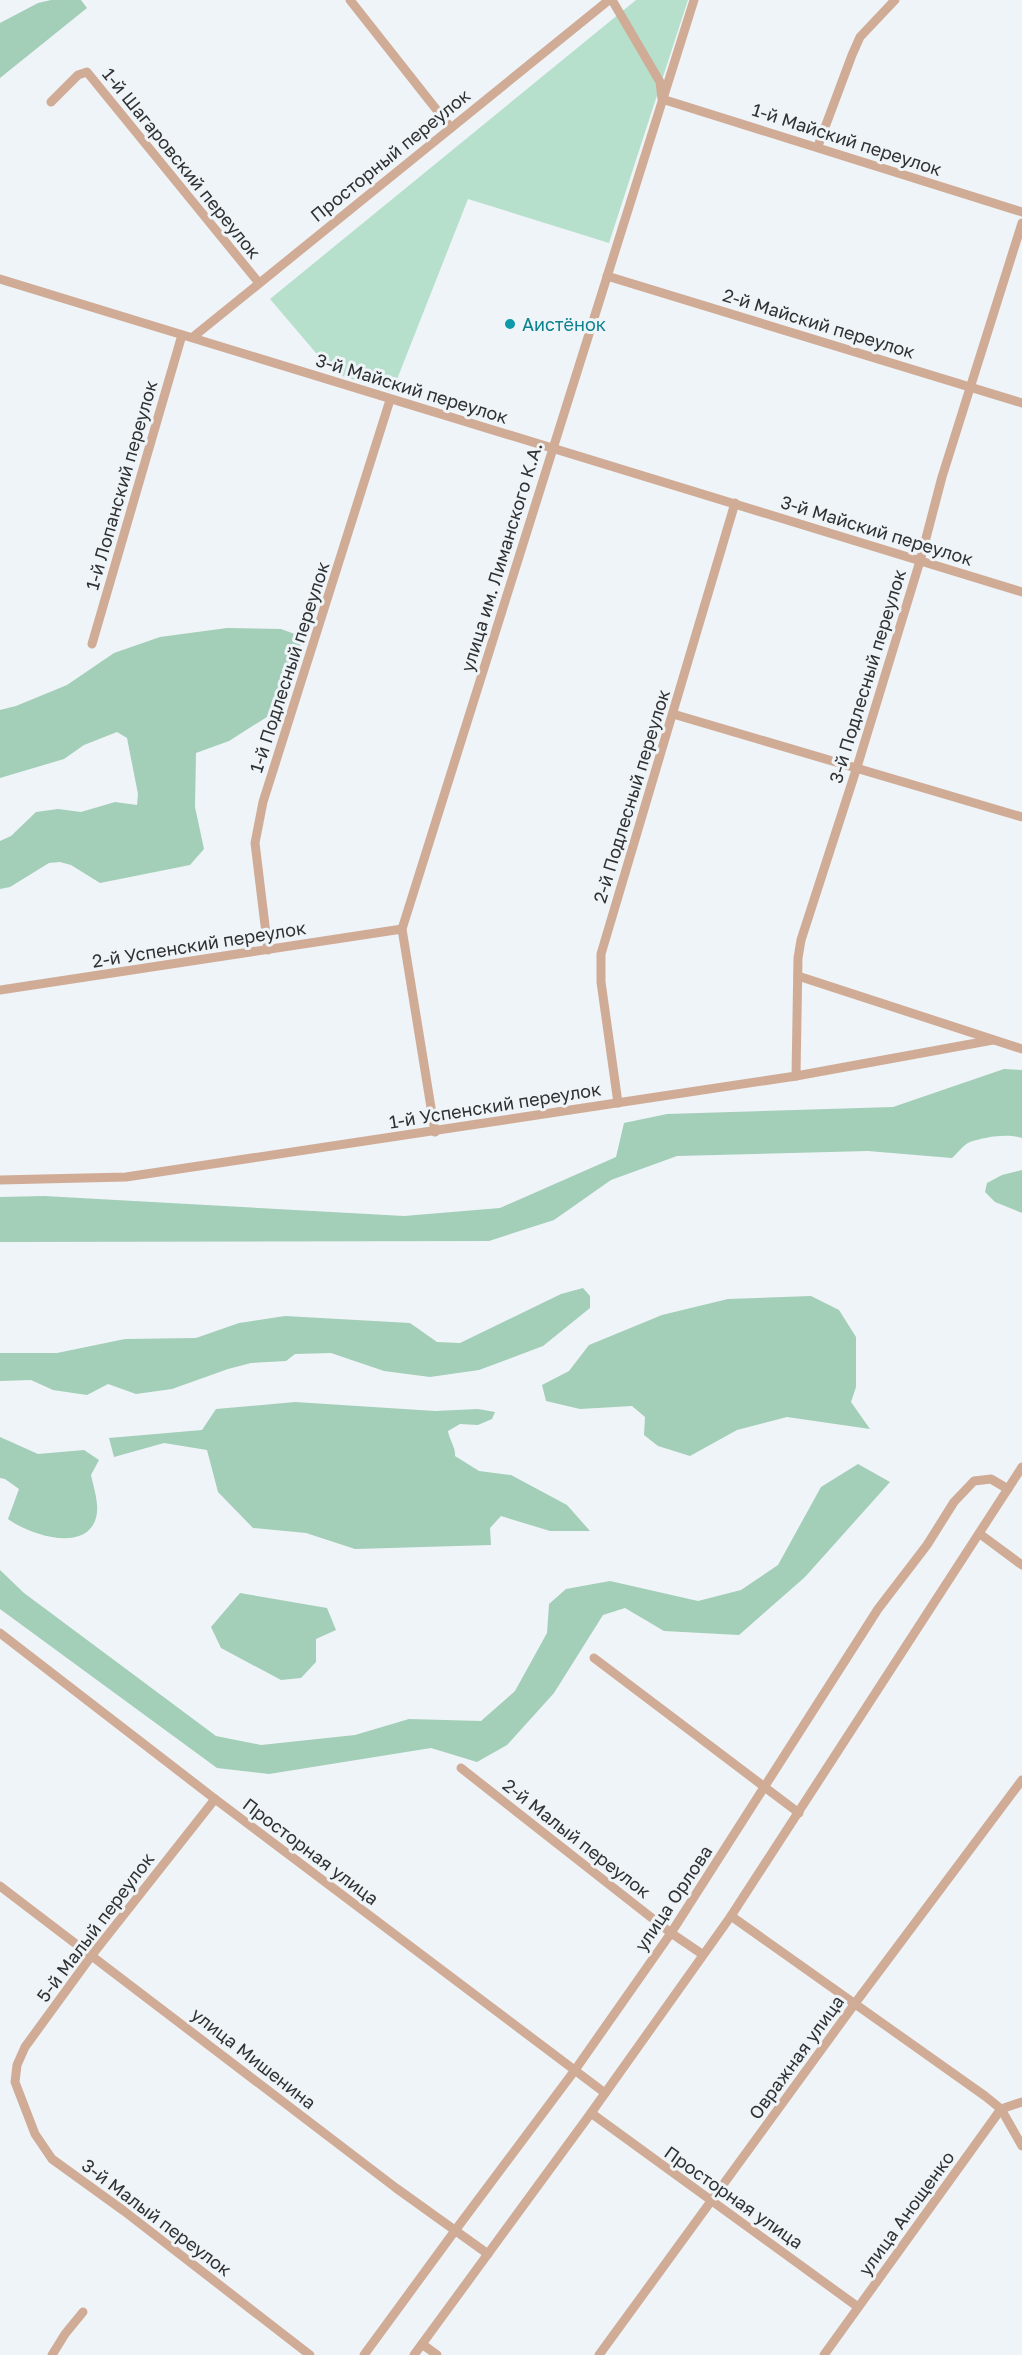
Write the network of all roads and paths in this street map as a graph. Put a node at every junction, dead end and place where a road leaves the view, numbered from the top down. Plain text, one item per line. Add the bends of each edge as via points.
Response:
1 (350, 0) edge
2 (611, 0) edge
3 (694, 0) edge
4 (895, 0) edge
5 (662, 99) junction
6 (51, 102) dead end
7 (451, 128) junction
8 (818, 146) junction
9 (1022, 212) edge
10 (1022, 223) edge
11 (607, 276) junction
12 (0, 279) edge
13 (259, 283) junction
14 (182, 334) junction
15 (193, 337) junction
16 (970, 387) junction
17 (390, 400) junction
18 (1022, 403) edge
19 (552, 447) junction
20 (735, 503) junction
21 (920, 561) junction
22 (1022, 592) edge
23 (92, 644) dead end
24 (674, 714) junction
25 (857, 766) junction
26 (1022, 817) edge
27 (402, 929) junction
28 (268, 950) junction
29 (798, 976) junction
30 (0, 990) edge
31 (993, 1040) junction
32 (1022, 1049) edge
33 (796, 1076) junction
34 (618, 1103) junction
35 (435, 1132) junction
36 (0, 1180) edge
37 (1022, 1467) edge
38 (1008, 1489) junction
39 (980, 1534) junction
40 (1022, 1565) edge
41 (0, 1632) edge
42 (594, 1658) dead end
43 (461, 1768) dead end
44 (1022, 1780) edge
45 (765, 1789) junction
46 (215, 1799) junction
47 (799, 1813) junction
48 (0, 1886) edge
49 (731, 1916) junction
50 (671, 1933) junction
51 (92, 1954) junction
52 (702, 1954) junction
53 (856, 2002) junction
54 (575, 2070) junction
55 (15, 2082) joint
56 (605, 2093) junction
57 (1022, 2102) edge
58 (1001, 2109) junction
59 (591, 2113) junction
60 (1022, 2146) edge
61 (712, 2200) junction
62 (454, 2232) junction
63 (488, 2254) junction
64 (858, 2307) junction
65 (83, 2312) dead end
66 (422, 2344) junction
67 (52, 2355) edge
68 (310, 2355) edge
69 (364, 2355) edge
70 (414, 2355) edge
71 (437, 2355) edge
72 (600, 2355) edge
73 (824, 2355) edge

1 - 7 street
2 - 5 street via 660,82
2 - 7 street, Просторный переулок
3 - 5 street, улица им. Лиманского К.А.
4 - 8 street via 860,37
5 - 8 street, 1-й Майский переулок
5 - 11 street, улица им. Лиманского К.А.
6 - 13 street, 1-й Шагаровский переулок via 78,75 87,72
7 - 13 street, Просторный переулок
8 - 9 street, 1-й Майский переулок
10 - 16 street, 3-й Подлесный переулок
11 - 16 street, 2-й Майский переулок
11 - 19 street, улица им. Лиманского К.А.
12 - 14 street, 3-й Майский переулок
13 - 15 street, Просторный переулок
14 - 15 street, 3-й Майский переулок
14 - 23 street, 1-й Лопанский переулок
15 - 17 street, 3-й Майский переулок
16 - 18 street, 2-й Майский переулок
16 - 21 street, 3-й Подлесный переулок
17 - 19 street, 3-й Майский переулок
17 - 28 street, 1-й Подлесный переулок via 263,802 255,843
19 - 20 street, 3-й Майский переулок
19 - 27 street, улица им. Лиманского К.А.
20 - 21 street, 3-й Майский переулок
20 - 24 street, 2-й Подлесный переулок
21 - 22 street, 3-й Майский переулок
21 - 25 street, 3-й Подлесный переулок
24 - 25 street
24 - 34 street, 2-й Подлесный переулок via 601,954 601,982
25 - 26 street
25 - 29 street, 3-й Подлесный переулок via 801,940
27 - 28 street, 2-й Успенский переулок
27 - 35 street, улица им. Лиманского К.А.
28 - 30 street, 2-й Успенский переулок
29 - 31 street, 1-й Успенский переулок
29 - 33 street, 3-й Подлесный переулок
31 - 32 street, 1-й Успенский переулок
31 - 33 street, 1-й Успенский переулок
33 - 34 street, 1-й Успенский переулок
34 - 35 street, 1-й Успенский переулок
35 - 36 street, 1-й Успенский переулок via 126,1177
37 - 38 street
38 - 39 street
38 - 45 street, улица Орлова via 991,1479 974,1481 954,1502 878,1610
39 - 40 street
39 - 47 street
41 - 46 street, Просторная улица
42 - 45 street
43 - 50 street, 2-й Малый переулок
44 - 53 street, Овражная улица
45 - 47 street
45 - 50 street, улица Орлова
46 - 51 street, 5-й Малый переулок
46 - 54 street, Просторная улица
47 - 49 street
48 - 51 street, улица Мишенина
49 - 52 street
49 - 53 street
50 - 52 street, 2-й Малый переулок
50 - 54 street, улица Орлова
51 - 55 street, 5-й Малый переулок via 25,2047
51 - 62 street, улица Мишенина
52 - 56 street
53 - 58 street
53 - 61 street, Овражная улица
54 - 56 street, Просторная улица
54 - 62 street, улица Орлова
55 - 68 street, 3-й Малый переулок via 35,2134 52,2159
56 - 59 street
57 - 58 street
58 - 60 street
58 - 64 street, улица Анощенко
59 - 61 street, Просторная улица
59 - 63 street
61 - 64 street, Просторная улица
61 - 72 street, Овражная улица
62 - 63 street, улица Мишенина
62 - 69 street, улица Орлова
63 - 66 street
64 - 73 street, улица Анощенко
65 - 67 street
66 - 70 street
66 - 71 street

